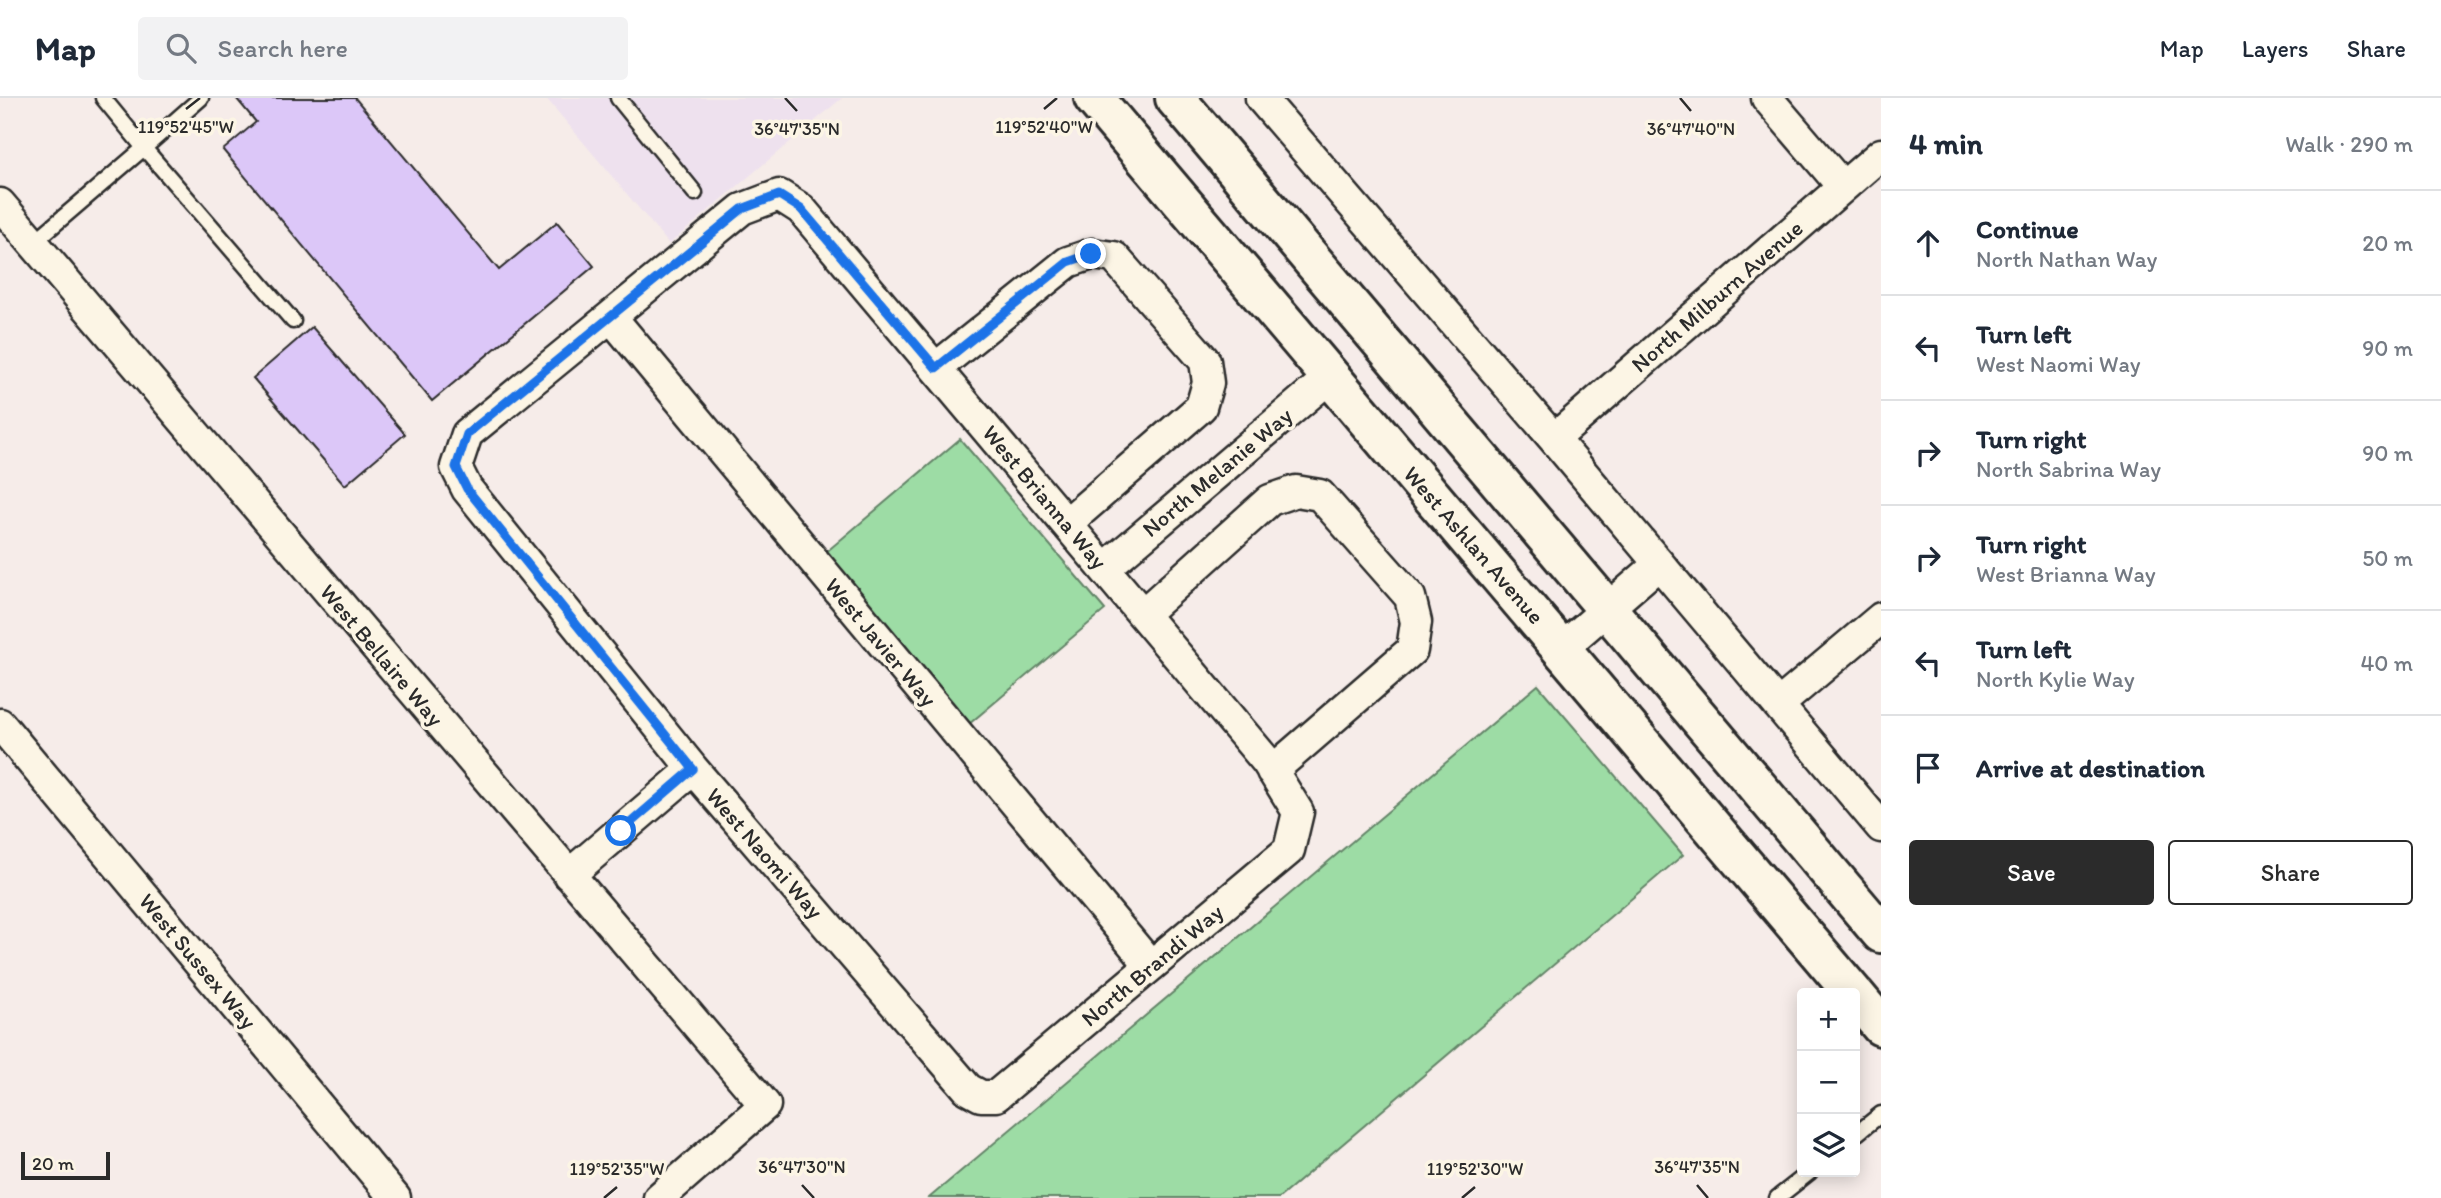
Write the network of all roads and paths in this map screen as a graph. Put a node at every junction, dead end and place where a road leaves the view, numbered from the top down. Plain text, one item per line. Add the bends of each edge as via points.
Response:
1 (103, 98) edge
2 (201, 98) edge
3 (618, 98) edge
4 (1094, 98) edge
5 (1175, 98) edge
6 (1261, 98) edge
7 (1766, 98) edge
8 (144, 148) junction
9 (1881, 154) edge
10 (1843, 187) junction
11 (695, 193) dead end
12 (0, 204) edge
13 (33, 243) junction
14 (611, 317) junction
15 (293, 321) dead end
16 (936, 368) junction
17 (1330, 377) junction
18 (1554, 439) junction
19 (1067, 523) junction
20 (1659, 564) junction
21 (1105, 568) junction
22 (1607, 609) junction
23 (1143, 614) junction
24 (1881, 618) edge
25 (1562, 648) junction
26 (1778, 705) junction
27 (0, 724) edge
28 (693, 769) junction
29 (1272, 771) junction
30 (1298, 812) joint
31 (1881, 827) edge
32 (569, 875) junction
33 (1881, 933) edge
34 (1151, 966) junction
35 (1849, 988) edge
36 (1860, 1001) edge
37 (1881, 1026) edge
38 (981, 1097) joint
39 (1881, 1114) edge
40 (1860, 1131) edge
41 (1804, 1177) edge
42 (395, 1198) edge
43 (659, 1198) edge
44 (1777, 1198) edge

1 - 8 lane
2 - 8 lane
3 - 11 lane
4 - 17 main road, West Ashlan Avenue
5 - 22 main road
6 - 18 street
7 - 10 street
8 - 13 lane
8 - 15 lane
9 - 10 street, North Milburn Avenue
10 - 18 street, North Milburn Avenue
12 - 13 street, West Bellaire Way
13 - 32 street, West Bellaire Way
14 - 16 street, West Brianna Way via 742,209 779,195 801,209
14 - 28 street, West Naomi Way via 467,434 456,467 467,489
14 - 34 street, West Javier Way
16 - 19 street, West Brianna Way
16 - 19 street via 1068,262 1091,254 1114,257 1205,362 1208,383 1201,407
17 - 21 street, North Melanie Way
17 - 25 main road, West Ashlan Avenue
18 - 20 street
19 - 21 street, West Brianna Way
20 - 22 street
20 - 26 street
21 - 23 street, West Brianna Way
22 - 25 street
22 - 33 main road
23 - 29 street, West Brianna Way
23 - 29 street via 1270,500 1296,491 1320,495 1410,597 1416,622 1412,650
24 - 26 street
25 - 35 main road, West Ashlan Avenue
26 - 31 street
27 - 42 street, West Sussex Way
28 - 32 street
28 - 38 street, West Naomi Way via 968,1089
29 - 30 street, West Brianna Way
30 - 34 street, North Brandi Way via 1289,850
32 - 43 street, West Bellaire Way via 765,1105
34 - 38 street, North Brandi Way via 996,1097
36 - 37 main road, West Ashlan Avenue
39 - 40 lane
41 - 44 lane

